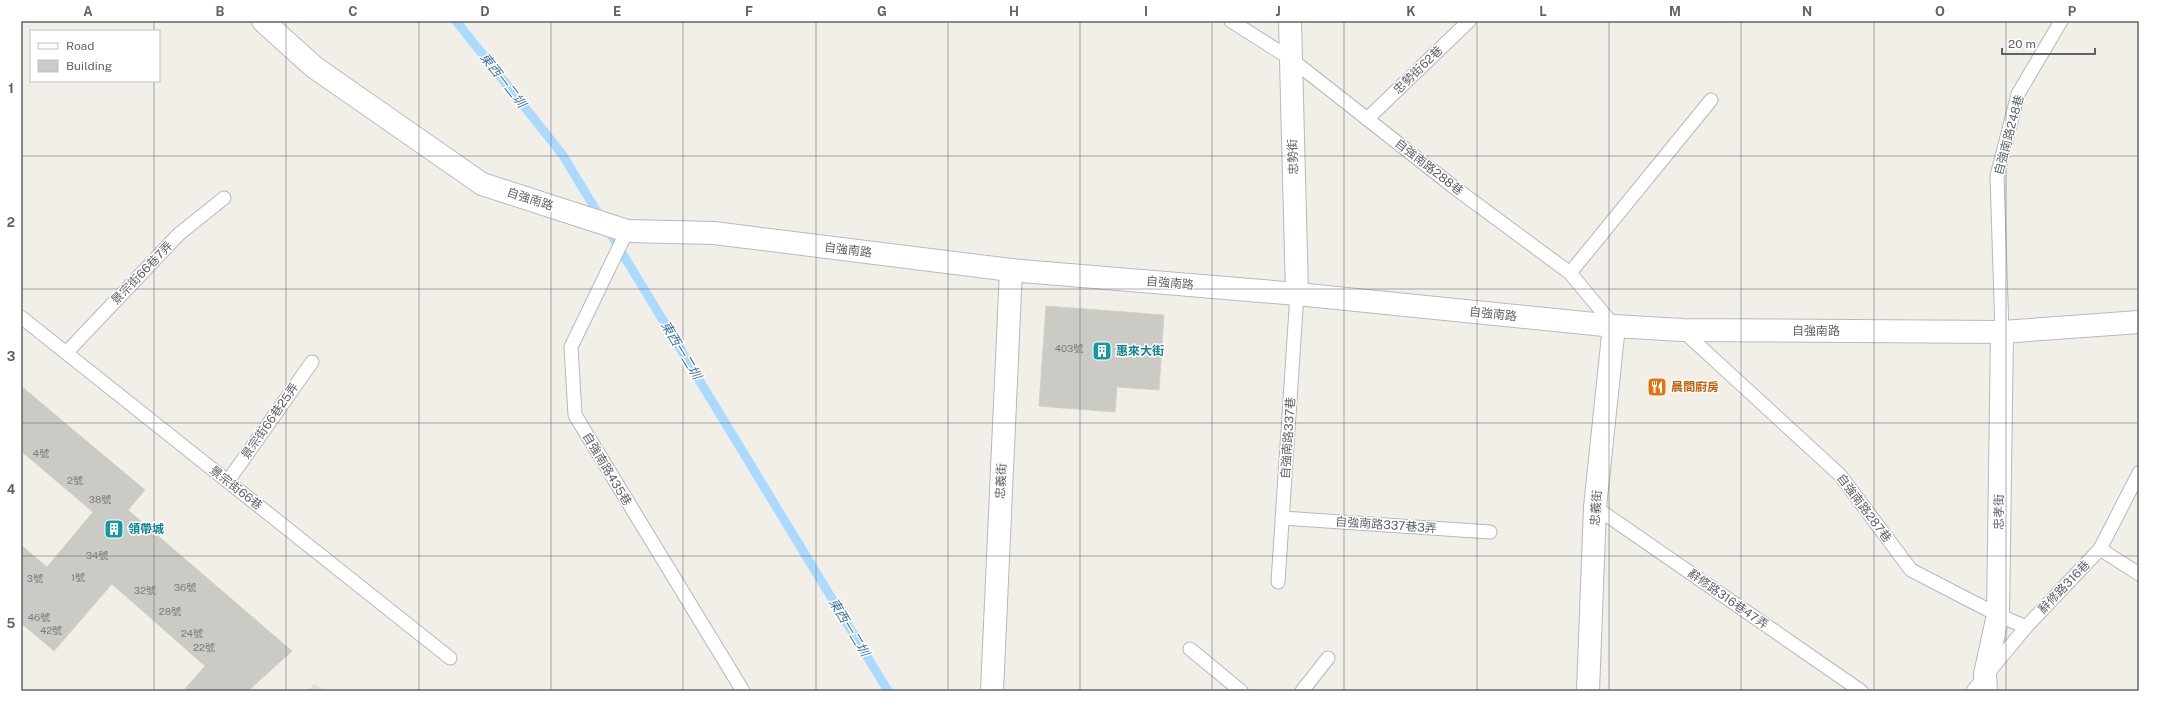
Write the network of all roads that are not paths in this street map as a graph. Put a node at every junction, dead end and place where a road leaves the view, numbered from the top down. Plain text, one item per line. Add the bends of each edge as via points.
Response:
1 (263, 21) edge
2 (1231, 21) edge
3 (1290, 21) edge
4 (1469, 21) edge
5 (2062, 21) edge
6 (1291, 59) junction
7 (1711, 100) dead end
8 (1367, 119) junction
9 (224, 198) dead end
10 (627, 230) junction
11 (1011, 270) junction
12 (1570, 273) junction
13 (1297, 294) junction
14 (21, 317) edge
15 (2139, 322) edge
16 (1614, 326) junction
17 (1682, 330) junction
18 (2002, 332) junction
19 (66, 353) junction
20 (312, 362) dead end
21 (2139, 473) edge
22 (228, 481) junction
23 (1595, 507) junction
24 (1282, 518) junction
25 (1490, 532) dead end
26 (2100, 549) junction
27 (2139, 574) edge
28 (1278, 582) dead end
29 (1998, 615) junction
30 (2026, 626) junction
31 (1190, 649) dead end
32 (450, 658) dead end
33 (1328, 658) dead end
34 (1981, 685) edge
35 (743, 691) edge
36 (992, 691) edge
37 (1241, 691) edge
38 (1302, 691) edge
39 (1588, 691) edge
40 (1861, 691) edge

1 - 10 street, 自強南路 via 314,67 482,184
2 - 6 lane, 自強南路288巷
3 - 6 street, 忠勢街
4 - 8 lane, 忠勢街62巷
5 - 18 lane, 自強南路248巷 via 2018,94 1997,176
6 - 8 lane, 自強南路288巷
6 - 13 street, 忠勢街
7 - 12 lane
8 - 12 lane, 自強南路288巷
9 - 19 lane, 景宗街66巷7弄 via 179,234
10 - 11 street, 自強南路 via 714,233
10 - 35 lane, 自強南路435巷 via 571,347 575,415
11 - 13 street, 自強南路
11 - 36 street, 忠義街
12 - 16 lane, 自強南路288巷
13 - 16 street, 自強南路
13 - 24 lane, 自強南路337巷
14 - 19 lane, 景宗街66巷
15 - 18 street, 自強南路
16 - 17 street, 自強南路
16 - 23 street, 忠義街
17 - 18 street, 自強南路
17 - 29 lane, 自強南路287巷 via 1840,475 1910,570
18 - 29 street, 忠孝街
19 - 22 lane, 景宗街66巷
20 - 22 lane, 景宗街66巷25弄
21 - 26 lane, 辭修路316巷
22 - 32 lane, 景宗街66巷
23 - 39 street, 忠義街
23 - 40 lane, 辭修路316巷47弄
24 - 25 lane, 自強南路337巷3弄
24 - 28 lane, 自強南路337巷
26 - 27 lane
26 - 30 lane, 辭修路316巷
29 - 30 lane, 自強南路287巷
29 - 34 street, 忠孝街
30 - 34 lane, 辭修路316巷
31 - 37 lane
33 - 38 lane

